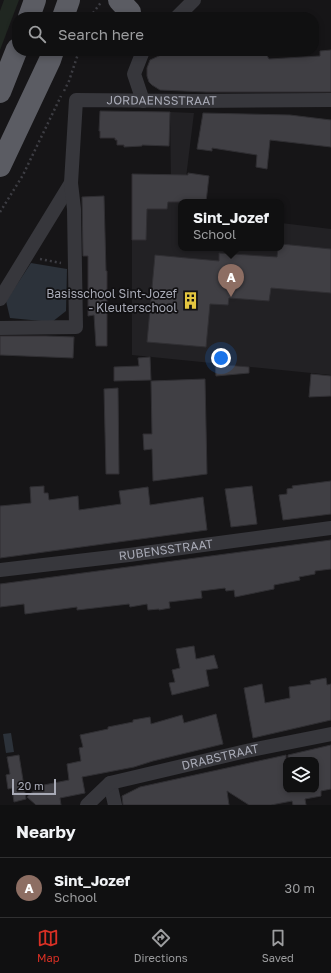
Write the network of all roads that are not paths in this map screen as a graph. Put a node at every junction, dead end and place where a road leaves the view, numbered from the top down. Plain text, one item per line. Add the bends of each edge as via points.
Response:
1 (35, 0) edge
2 (69, 0) edge
3 (194, 0) edge
4 (31, 12) edge
5 (65, 12) edge
6 (182, 12) edge
7 (14, 56) edge
8 (51, 56) edge
9 (141, 56) edge
10 (0, 92) edge
11 (331, 100) edge
12 (143, 101) junction
13 (0, 166) edge
14 (71, 183) junction
15 (0, 299) edge
16 (0, 328) edge
17 (331, 528) edge
18 (0, 570) edge
19 (331, 734) edge
20 (110, 783) junction
21 (87, 805) edge
22 (115, 805) edge

1 - 4 highway
2 - 5 highway
3 - 6 street
7 - 10 highway
8 - 13 highway
9 - 12 street via 134,74
11 - 12 street, JORDAENSSTRAAT
12 - 14 street, JORDAENSSTRAAT via 76,100
14 - 15 street, JORDAENSSTRAAT
14 - 16 street, JORDAENSSTRAAT via 74,209 76,327
17 - 18 street, RUBENSSTRAAT
19 - 20 street, DRABSTRAAT
20 - 21 street
20 - 22 street

